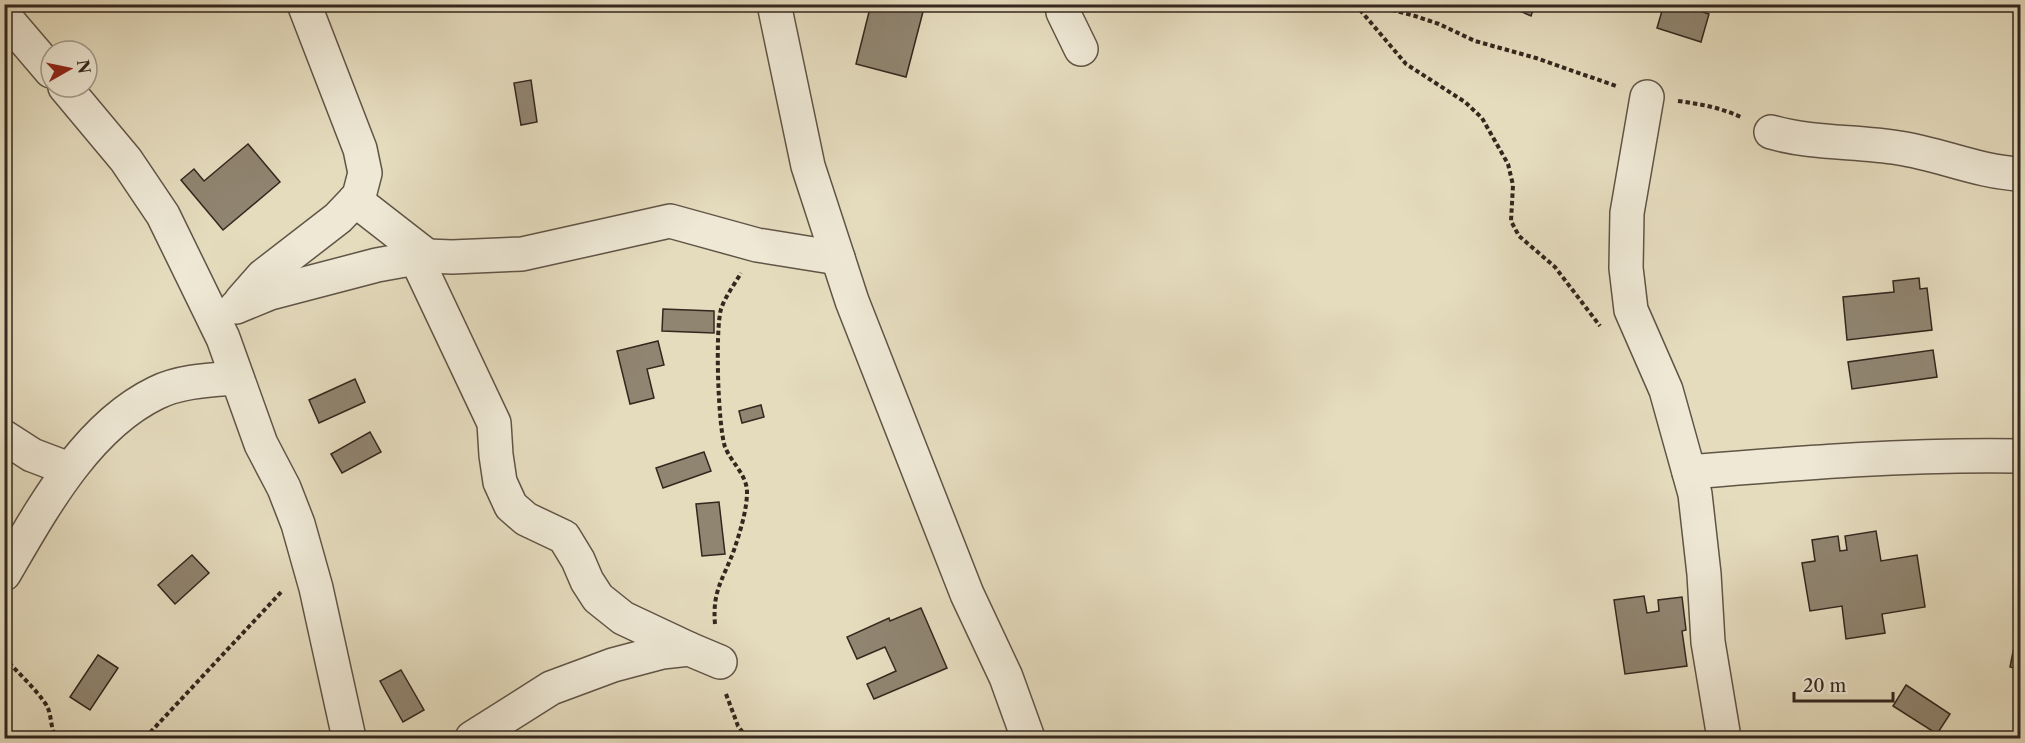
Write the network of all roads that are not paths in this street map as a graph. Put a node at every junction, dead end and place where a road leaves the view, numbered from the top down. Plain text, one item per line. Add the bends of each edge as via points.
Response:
1 (304, 4) edge
2 (774, 4) edge
3 (1062, 4) edge
4 (4, 16) edge
5 (1081, 48) dead end
6 (39, 57) edge
7 (1647, 97) road end
8 (75, 99) edge
9 (1770, 132) road end
10 (2020, 174) edge
11 (355, 200) junction
12 (422, 257) junction
13 (838, 258) junction
14 (236, 307) junction
15 (224, 338) junction
16 (237, 378) junction
17 (4, 437) edge
18 (2020, 456) edge
19 (69, 469) junction
20 (1689, 472) junction
21 (4, 574) edge
22 (689, 649) junction
23 (720, 662) road end
24 (349, 738) edge
25 (472, 738) edge
26 (1028, 738) edge
27 (1724, 738) edge

1 - 11 street via 360,149 365,174
2 - 13 street via 808,166
3 - 5 street
4 - 6 street
7 - 20 street via 1627,213 1626,268 1631,310 1666,390
8 - 15 street via 126,160 163,215
9 - 10 street via 1899,148 2000,173
11 - 12 street
11 - 14 street via 338,218 262,276
12 - 13 street via 522,254 670,221 757,245
12 - 14 street via 270,294
12 - 22 street via 494,423 500,482 511,506 526,519 564,537 598,598 623,618
13 - 26 street via 913,460
14 - 15 street
15 - 16 street
16 - 19 street via 198,381 157,392 125,412
16 - 24 street via 261,444 291,506
17 - 19 street via 32,455
18 - 20 street via 1885,458
19 - 21 street
20 - 27 street via 1699,520 1708,642
22 - 23 street
22 - 25 street via 613,665 551,688

